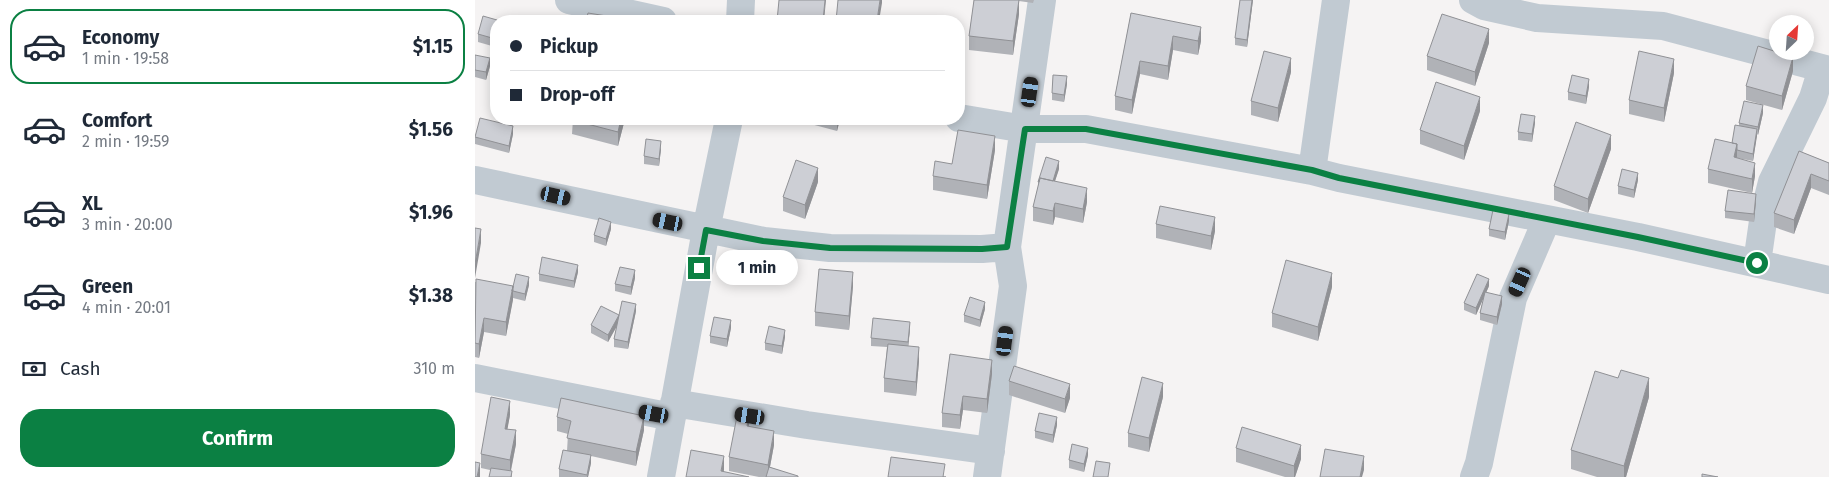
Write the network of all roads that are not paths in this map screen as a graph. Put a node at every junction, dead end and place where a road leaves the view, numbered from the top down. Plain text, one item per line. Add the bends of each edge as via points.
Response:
1 (569, 0) edge
2 (741, 0) edge
3 (1042, 0) edge
4 (1336, 0) edge
5 (1473, 0) edge
6 (636, 15) edge
7 (740, 15) edge
8 (1826, 70) edge
9 (965, 119) edge
10 (728, 125) edge
11 (1025, 129) junction
12 (1312, 170) junction
13 (475, 180) edge
14 (1547, 219) junction
15 (706, 230) junction
16 (1007, 247) junction
17 (1757, 263) junction
18 (1829, 280) edge
19 (475, 378) edge
20 (673, 410) junction
21 (989, 464) edge
22 (661, 477) edge
23 (1474, 477) edge

1 - 6 street
2 - 7 street
3 - 11 street
4 - 12 street
5 - 8 street via 1484,6 1537,18 1663,26
8 - 17 street via 1772,182
9 - 11 street
10 - 15 street
11 - 12 street via 1086,129
11 - 16 street
12 - 14 street
13 - 15 street
14 - 17 street
14 - 23 street via 1513,298
15 - 16 street via 763,241 830,248
15 - 20 street
16 - 21 street via 1013,286
17 - 18 street
19 - 20 street
20 - 21 street via 807,425
20 - 22 street

